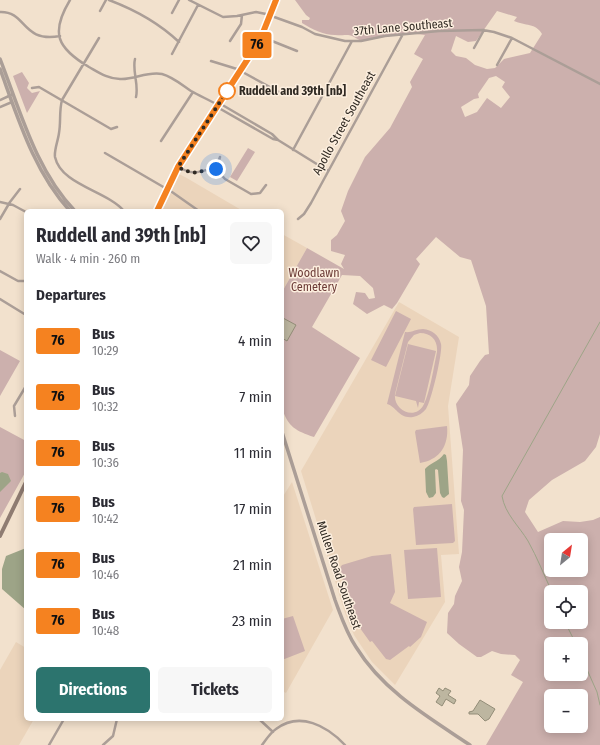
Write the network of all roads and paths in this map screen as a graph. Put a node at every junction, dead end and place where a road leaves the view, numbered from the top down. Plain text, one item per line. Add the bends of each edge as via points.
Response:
1 (70, 0) edge
2 (106, 0) edge
3 (109, 0) edge
4 (179, 0) edge
5 (190, 0) edge
6 (276, 0) edge
7 (198, 5) junction
8 (100, 11) dead end
9 (0, 12) edge
10 (172, 13) dead end
11 (242, 15) junction
12 (271, 15) junction
13 (484, 30) junction
14 (404, 34) junction
15 (60, 36) junction
16 (262, 37) junction
17 (99, 38) dead end
18 (512, 38) junction
19 (230, 41) dead end
20 (352, 41) junction
21 (179, 42) junction
22 (474, 48) dead end
23 (297, 52) dead end
24 (172, 54) dead end
25 (0, 59) edge
26 (135, 59) dead end
27 (211, 61) dead end
28 (84, 64) junction
29 (497, 65) dead end
30 (0, 69) edge
31 (240, 71) junction
32 (136, 76) junction
33 (600, 84) edge
34 (32, 88) dead end
35 (193, 92) junction
36 (279, 92) dead end
37 (12, 95) junction
38 (136, 97) dead end
39 (0, 100) edge
40 (62, 100) junction
41 (14, 102) junction
42 (218, 105) junction
43 (0, 108) edge
44 (117, 127) dead end
45 (161, 141) dead end
46 (293, 150) junction
47 (105, 153) dead end
48 (220, 157) dead end
49 (178, 167) junction
50 (216, 169) junction
51 (328, 171) junction
52 (266, 185) dead end
53 (20, 189) dead end
54 (167, 190) junction
55 (0, 202) edge
56 (8, 204) junction
57 (68, 209) edge
58 (73, 209) edge
59 (122, 209) edge
60 (158, 209) edge
61 (196, 209) edge
62 (24, 211) edge
63 (0, 219) edge
64 (298, 219) dead end
65 (0, 271) edge
66 (24, 281) edge
67 (0, 299) edge
68 (24, 314) edge
69 (24, 389) edge
70 (15, 416) dead end
71 (284, 438) edge
72 (24, 486) edge
73 (0, 536) edge
74 (63, 721) edge
75 (117, 721) edge
76 (261, 721) edge
77 (273, 732) junction
78 (49, 745) edge
79 (103, 745) edge
80 (262, 745) edge
81 (344, 745) edge
82 (470, 745) edge

1 - 15 street via 60,19
2 - 8 street
3 - 21 street via 141,15
4 - 10 street
5 - 7 street, 37th Lane Southeast
6 - 12 main road
7 - 11 street, 37th Lane Southeast via 223,17
7 - 21 street
9 - 15 street via 14,15 29,31 40,37
11 - 12 street, 37th Lane Southeast via 256,12
11 - 19 street via 241,24
12 - 16 main road
12 - 20 street, 37th Lane Southeast via 315,34
13 - 14 street, 37th Lane Southeast
13 - 18 street, 37th Lane Southeast
13 - 22 street
14 - 20 street, 37th Lane Southeast via 361,42
14 - 51 street, Apollo Street Southeast
15 - 28 street via 67,52
16 - 23 street
16 - 31 main road
17 - 28 street
18 - 29 street
18 - 33 street, 37th Lane Southeast
20 - 46 street
21 - 24 street
25 - 37 street
26 - 32 street
27 - 31 street via 229,65
28 - 32 street via 111,78
28 - 40 street
30 - 37 street
31 - 36 street
31 - 42 main road
32 - 35 street via 162,74
32 - 38 street
34 - 40 street via 39,88
35 - 42 street
35 - 45 street
37 - 39 street
37 - 41 street
40 - 44 street via 111,129
40 - 59 street via 55,156 58,164 64,173
41 - 43 street
41 - 57 street via 41,171
41 - 58 street via 45,171
42 - 46 street via 272,134
42 - 49 main road
46 - 51 street
47 - 54 street
48 - 50 street
49 - 50 street via 190,173
49 - 54 main road
50 - 52 street via 225,179 251,194 260,193
51 - 64 street, Apollo Street Southeast via 311,203
53 - 56 street
54 - 60 main road
54 - 61 street
55 - 56 street
56 - 62 street
56 - 63 street
65 - 66 street via 18,281
67 - 68 street
69 - 70 street via 14,406
71 - 82 street, Mullen Road Southeast via 335,600 356,647 376,674 395,693
72 - 73 main road
74 - 78 street
75 - 79 street via 113,736
76 - 77 street
77 - 80 street
77 - 81 street via 286,723 305,720 326,729

